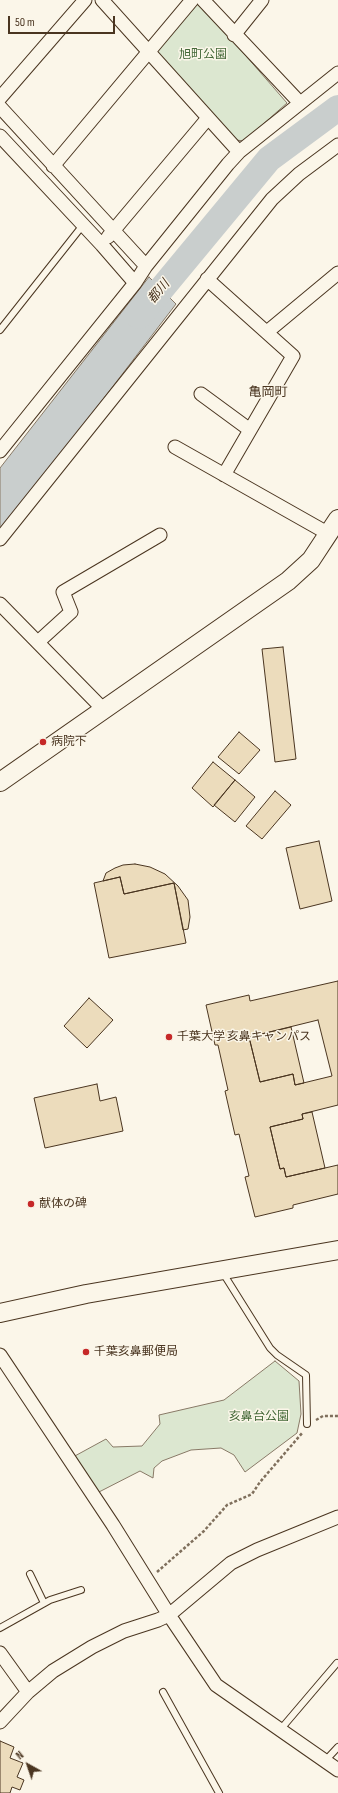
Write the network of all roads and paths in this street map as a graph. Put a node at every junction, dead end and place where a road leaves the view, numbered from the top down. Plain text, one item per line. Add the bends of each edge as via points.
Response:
1 (85, 0) edge
2 (102, 0) edge
3 (192, 0) edge
4 (203, 0) edge
5 (262, 0) edge
6 (234, 35) junction
7 (149, 52) junction
8 (338, 73) edge
9 (0, 98) edge
10 (300, 103) junction
11 (0, 107) edge
12 (208, 118) junction
13 (0, 136) edge
14 (338, 145) edge
15 (239, 152) junction
16 (53, 166) junction
17 (83, 225) junction
18 (114, 231) junction
19 (102, 245) junction
20 (146, 266) junction
21 (338, 273) edge
22 (207, 279) junction
23 (135, 283) junction
24 (0, 330) edge
25 (267, 332) junction
26 (201, 394) dead end
27 (250, 430) junction
28 (175, 447) dead end
29 (0, 450) edge
30 (224, 475) junction
31 (333, 527) edge
32 (160, 535) dead end
33 (0, 539) edge
34 (0, 604) edge
35 (38, 642) junction
36 (104, 710) junction
37 (0, 782) edge
38 (338, 1250) edge
39 (221, 1270) junction
40 (0, 1313) edge
41 (0, 1355) edge
42 (338, 1416) edge
43 (307, 1424) junction
44 (338, 1517) edge
45 (30, 1574) dead end
46 (147, 1580) junction
47 (81, 1590) dead end
48 (44, 1603) junction
49 (169, 1615) junction
50 (0, 1628) edge
51 (0, 1652) edge
52 (337, 1663) dead end
53 (28, 1692) junction
54 (164, 1692) dead end
55 (0, 1722) edge
56 (280, 1730) junction
57 (338, 1747) edge
58 (325, 1761) junction
59 (338, 1770) edge
60 (219, 1793) edge

1 - 9 street
2 - 7 street
3 - 7 street
4 - 6 street
5 - 6 street
6 - 10 street
7 - 12 street
7 - 16 street
8 - 10 street
10 - 15 street
11 - 16 street
12 - 15 street
12 - 18 street
13 - 17 street
14 - 22 street via 299,174 272,199
15 - 20 street
16 - 18 street
17 - 19 street
17 - 24 lane
18 - 19 street
18 - 20 street
19 - 23 street
20 - 23 street
21 - 25 street
22 - 25 street
22 - 33 street
23 - 29 street
25 - 27 street via 293,356
26 - 27 street
27 - 30 street
28 - 30 street
30 - 31 street
31 - 36 street via 312,560 293,577
32 - 35 street via 63,592 71,612
34 - 35 street
35 - 36 street
36 - 37 street
38 - 39 street
39 - 40 street via 86,1294
39 - 43 lane via 270,1348 306,1375
41 - 46 street via 73,1463
42 - 43 path via 323,1416
43 - 46 path via 302,1434 252,1494 227,1505 204,1531
44 - 49 street via 232,1563
45 - 48 lane
46 - 49 street
47 - 48 lane
48 - 50 lane
49 - 53 street via 124,1631 92,1647 53,1671
49 - 56 street via 216,1685
51 - 53 street
52 - 56 lane
53 - 55 street
54 - 60 lane
56 - 58 street
57 - 58 lane
58 - 59 street

